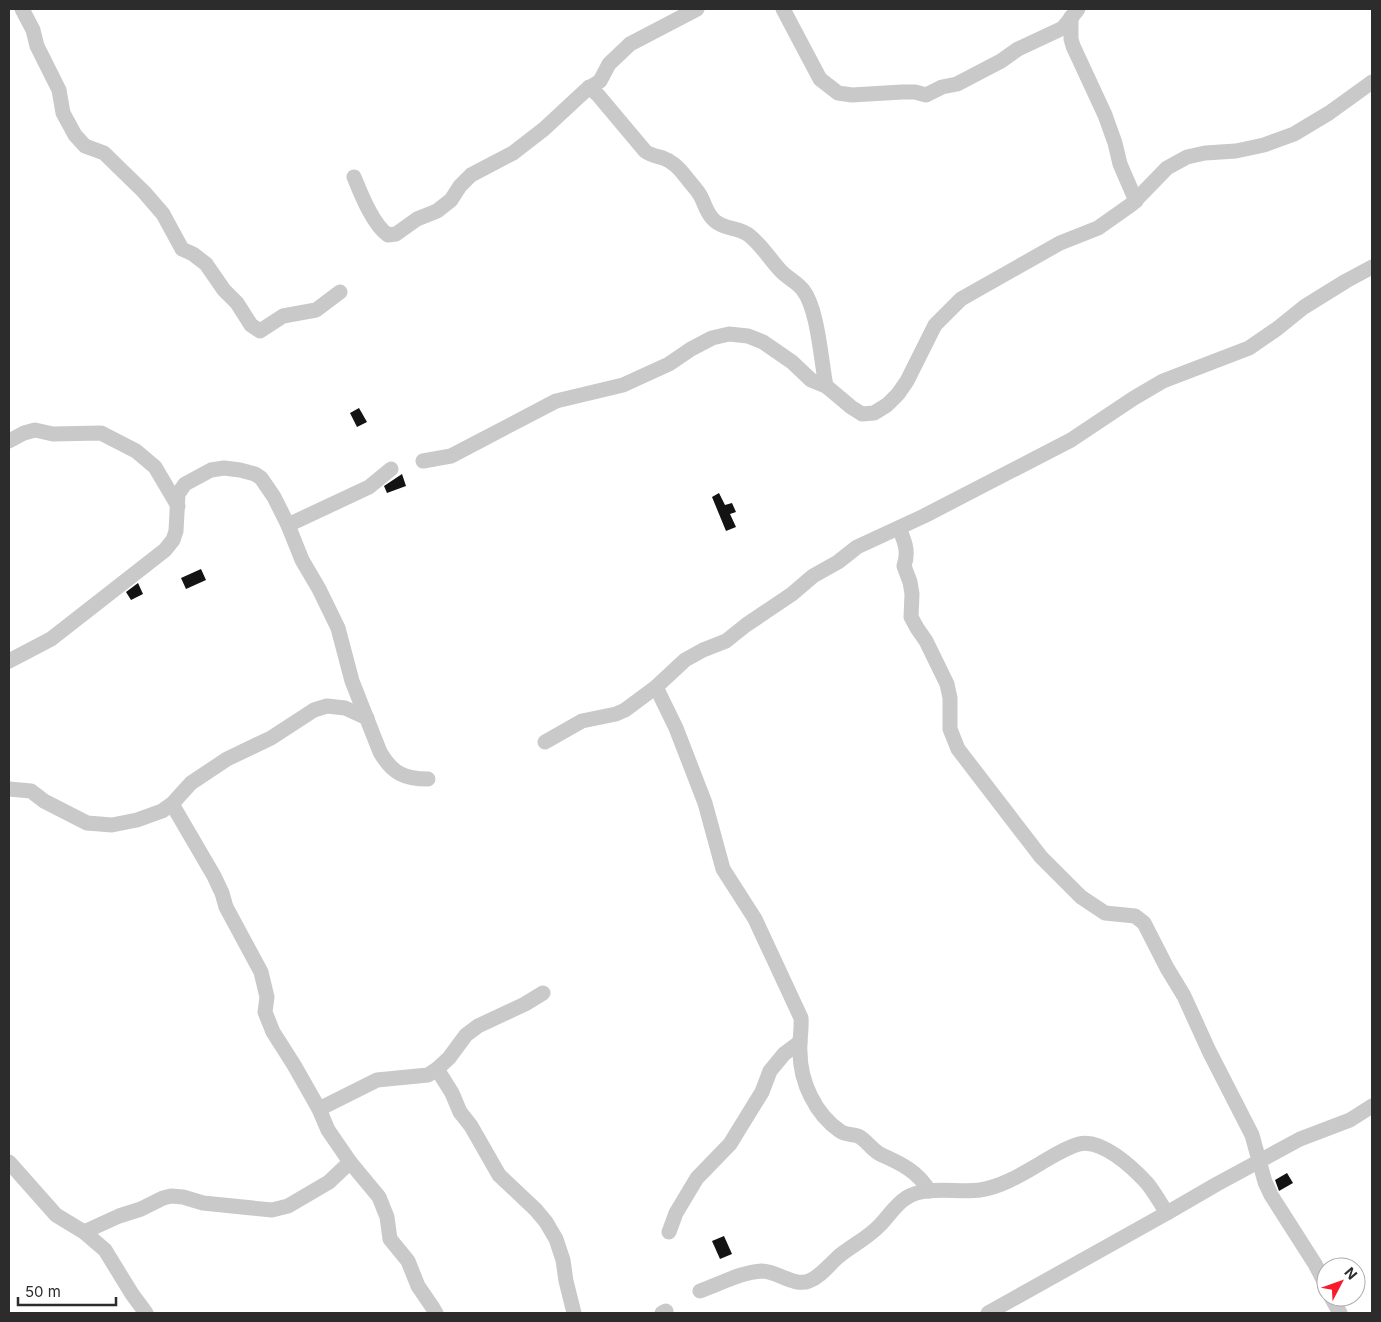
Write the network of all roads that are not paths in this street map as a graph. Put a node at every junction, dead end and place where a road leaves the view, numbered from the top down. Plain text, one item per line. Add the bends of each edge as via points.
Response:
1 (22, 9) edge
2 (697, 9) edge
3 (783, 9) edge
4 (1074, 13) edge
5 (1372, 82) edge
6 (589, 87) junction
7 (354, 177) dead end
8 (1136, 201) junction
9 (1372, 267) edge
10 (340, 292) dead end
11 (826, 386) junction
12 (9, 441) edge
13 (423, 461) dead end
14 (391, 469) dead end
15 (178, 506) junction
16 (288, 525) junction
17 (899, 528) junction
18 (9, 661) edge
19 (656, 687) junction
20 (367, 718) junction
21 (545, 742) dead end
22 (428, 779) dead end
23 (9, 789) edge
24 (172, 804) junction
25 (543, 993) dead end
26 (800, 1042) junction
27 (437, 1069) junction
28 (1372, 1106) edge
29 (319, 1110) junction
30 (9, 1162) edge
31 (350, 1162) junction
32 (1259, 1162) junction
33 (929, 1191) junction
34 (1167, 1213) junction
35 (84, 1232) junction
36 (669, 1232) dead end
37 (1316, 1266) edge
38 (700, 1291) dead end
39 (146, 1313) edge
40 (436, 1313) edge
41 (574, 1313) edge
42 (988, 1313) edge

1 - 10 street via 59,90 63,113 75,136 85,146 104,153 144,192 162,214 182,249 206,264 256,329 260,331 283,316 316,310
2 - 6 street via 632,43 609,64 600,81
3 - 4 street via 820,79 838,93 852,95 916,92 926,95 957,84 1063,28
4 - 8 street via 1073,46 1105,115 1120,164
5 - 8 street via 1294,134 1236,151 1186,157 1167,168
6 - 7 street via 513,153 471,175 451,200 437,211 417,219 396,234 388,235 384,231
6 - 11 street via 648,154 665,158 687,177 715,222 750,236 784,275 802,287 812,308
8 - 11 street via 1098,228 1060,243 961,299 935,325 908,381 887,405 874,413 862,414
9 - 17 street via 1304,307 1249,348 1163,381 1071,440
11 - 13 street via 812,380 763,342 729,334 691,348 669,364 623,385 556,401 451,456
12 - 15 street via 35,430 54,434 101,433 136,451 154,467
14 - 16 street via 369,487
15 - 16 street via 178,494 185,484 211,470 240,470 261,478
15 - 18 street via 174,540 165,550 51,638
16 - 20 street via 302,560 338,628 352,681
17 - 19 street via 857,547 726,641 685,660
17 - 32 street via 906,544 904,566 912,594 911,617 947,684 950,729 958,749 1041,857 1081,897 1105,913 1135,916 1144,923 1184,996 1252,1135
19 - 21 street via 625,710 582,721
19 - 26 street via 705,803 723,868 755,918 801,1018
20 - 22 street via 386,762 404,777
20 - 24 street via 345,708 328,706 314,710 271,738 227,758 191,783
23 - 24 street via 31,791 44,801 88,823 99,825 138,820
24 - 29 street via 214,876 226,907 261,972 267,997 265,1012 273,1032
25 - 27 street via 478,1026
26 - 33 street via 806,1087 826,1118 839,1131 859,1137 877,1153 915,1173
26 - 36 street via 770,1071 762,1092 730,1144 697,1178 676,1213
27 - 29 street via 428,1075 377,1080
27 - 41 street via 499,1175 536,1210 556,1239
28 - 32 street via 1350,1120 1300,1139
29 - 31 street via 328,1130
30 - 35 street via 56,1215
31 - 35 street via 329,1182 288,1206 272,1210 203,1203 183,1196 171,1196
31 - 40 street via 379,1198 387,1217 390,1238 408,1261 418,1286
32 - 34 street
32 - 37 street via 1271,1194
33 - 34 street via 980,1190 1006,1182 1065,1149 1089,1143 1127,1163 1147,1183
33 - 38 street via 908,1196 879,1226 807,1282 762,1271 744,1274
34 - 42 street
35 - 39 street via 105,1250

